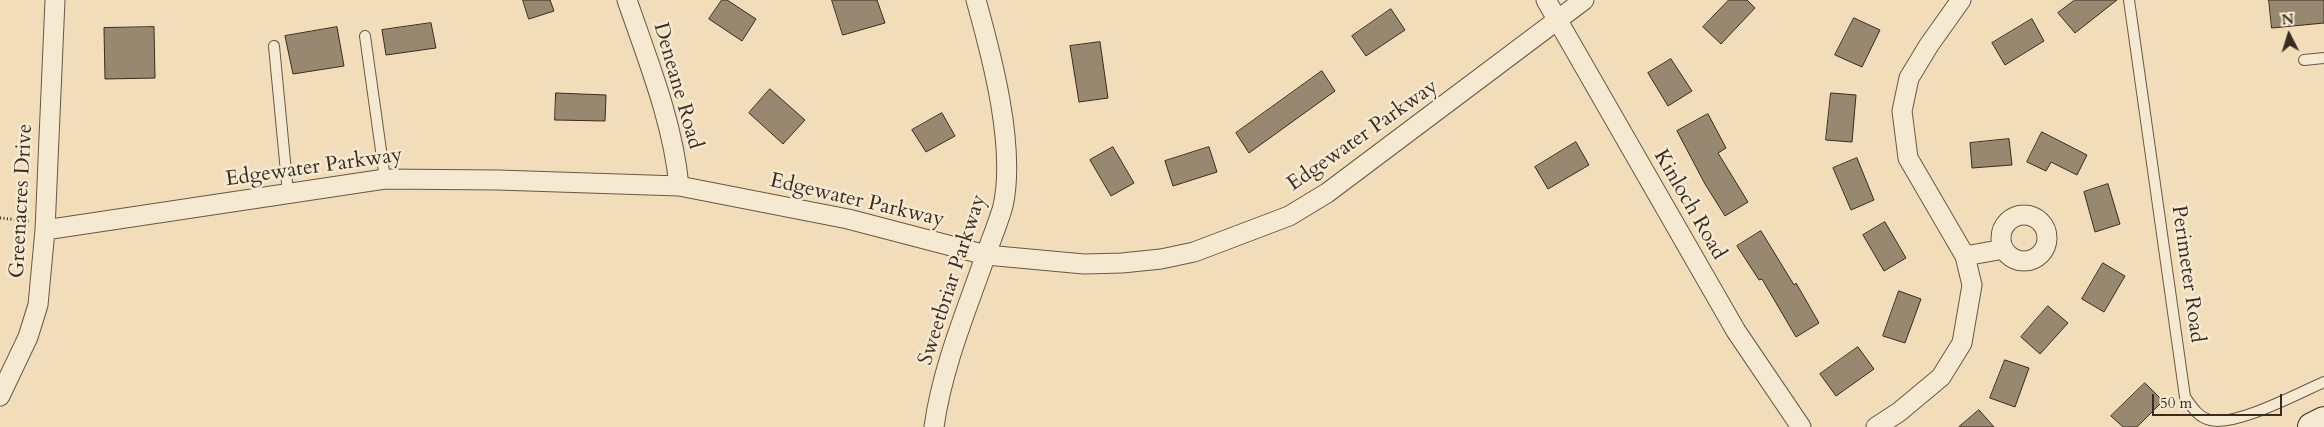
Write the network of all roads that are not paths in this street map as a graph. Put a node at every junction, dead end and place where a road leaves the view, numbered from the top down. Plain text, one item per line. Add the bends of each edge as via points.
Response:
1 (55, 0) edge
2 (628, 0) edge
3 (976, 0) edge
4 (1546, 0) edge
5 (1584, 0) edge
6 (1961, 0) edge
7 (2129, 0) edge
8 (1557, 22) junction
9 (365, 36) dead end
10 (274, 46) dead end
11 (2324, 58) edge
12 (2304, 60) dead end
13 (384, 179) junction
14 (679, 186) junction
15 (288, 193) junction
16 (45, 225) junction
17 (2004, 249) dead end
18 (986, 255) junction
19 (1965, 256) junction
20 (2324, 382) edge
21 (0, 396) edge
22 (2324, 420) edge
23 (934, 427) edge
24 (1801, 427) edge
25 (1876, 427) edge
26 (2312, 427) edge

1 - 16 street, Greenacres Drive
2 - 14 street, Deneane Road via 676,154
3 - 18 street, Sweetbriar Parkway via 992,63 1007,157 1002,206
4 - 8 street, Kinloch Road
5 - 8 street, Edgewater Parkway
6 - 19 street via 1909,78 1902,111 1908,158
7 - 20 lane, Perimeter Road via 2185,397 2195,412 2217,421 2241,418
8 - 18 street, Edgewater Parkway via 1327,193 1289,216 1250,232 1194,252 1122,263 1084,264
8 - 24 street, Kinloch Road via 1736,332
9 - 13 lane
10 - 15 lane
11 - 12 lane
13 - 14 street, Edgewater Parkway
13 - 15 street, Edgewater Parkway
14 - 18 street, Edgewater Parkway via 848,219
15 - 16 street, Edgewater Parkway
16 - 21 street, Greenacres Drive via 38,305 28,337
17 - 19 street
18 - 23 street, Sweetbriar Parkway via 950,360
19 - 25 street via 1972,285 1962,343 1941,377
22 - 26 main road

